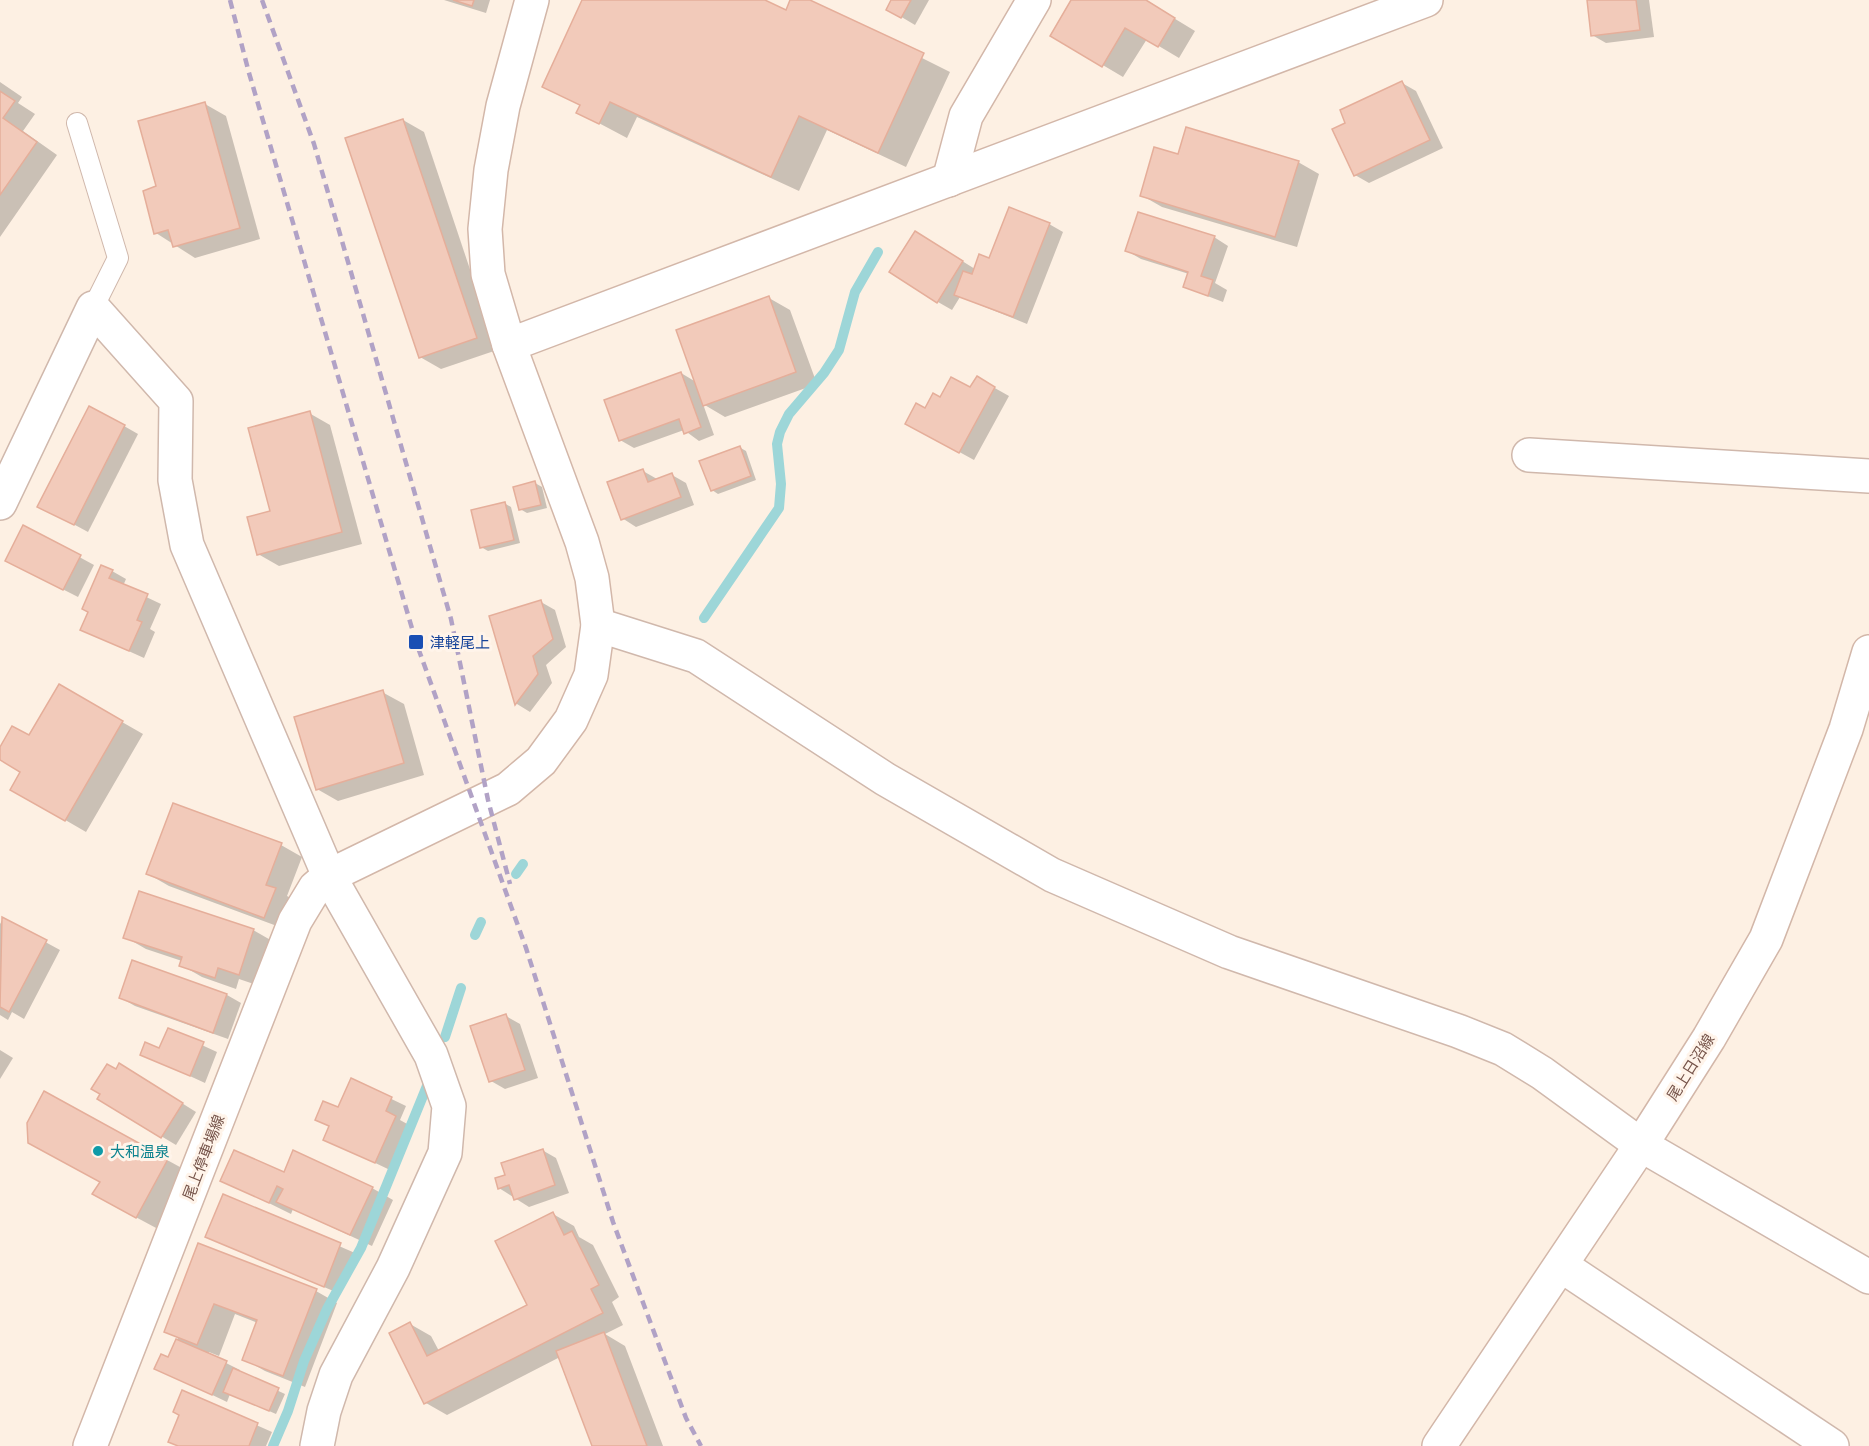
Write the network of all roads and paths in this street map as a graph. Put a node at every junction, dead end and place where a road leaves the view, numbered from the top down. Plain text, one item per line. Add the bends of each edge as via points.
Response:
1 (532, 0) edge
2 (1034, 0) edge
3 (1426, 0) edge
4 (76, 123) dead end
5 (949, 180) junction
6 (93, 308) junction
7 (509, 345) junction
8 (1529, 455) dead end
9 (1869, 476) edge
10 (0, 503) edge
11 (598, 625) junction
12 (1869, 652) edge
13 (329, 876) junction
14 (1641, 1145) junction
15 (1562, 1266) junction
16 (1869, 1277) edge
17 (90, 1446) edge
18 (317, 1446) edge
19 (1439, 1446) edge
20 (1832, 1446) edge

1 - 7 street via 503,106 485,229 488,274
2 - 5 street via 966,116
3 - 5 street
4 - 6 lane via 118,258
5 - 7 street
6 - 10 street
6 - 13 street via 176,401 175,480 187,545
7 - 11 street via 582,542 592,578
8 - 9 street
11 - 13 street via 591,675 571,720 541,761 498,794
11 - 14 street via 696,656 885,779 1052,875 1229,952 1503,1050 1542,1073
12 - 14 street, 尾上日沼線 via 1846,729 1766,939
13 - 17 street, 尾上停車場線 via 315,888 295,921
13 - 18 street via 430,1055 449,1106 445,1153 393,1268 336,1375
14 - 15 street, 尾上日沼線
14 - 16 street
15 - 19 street, 尾上日沼線
15 - 20 street

